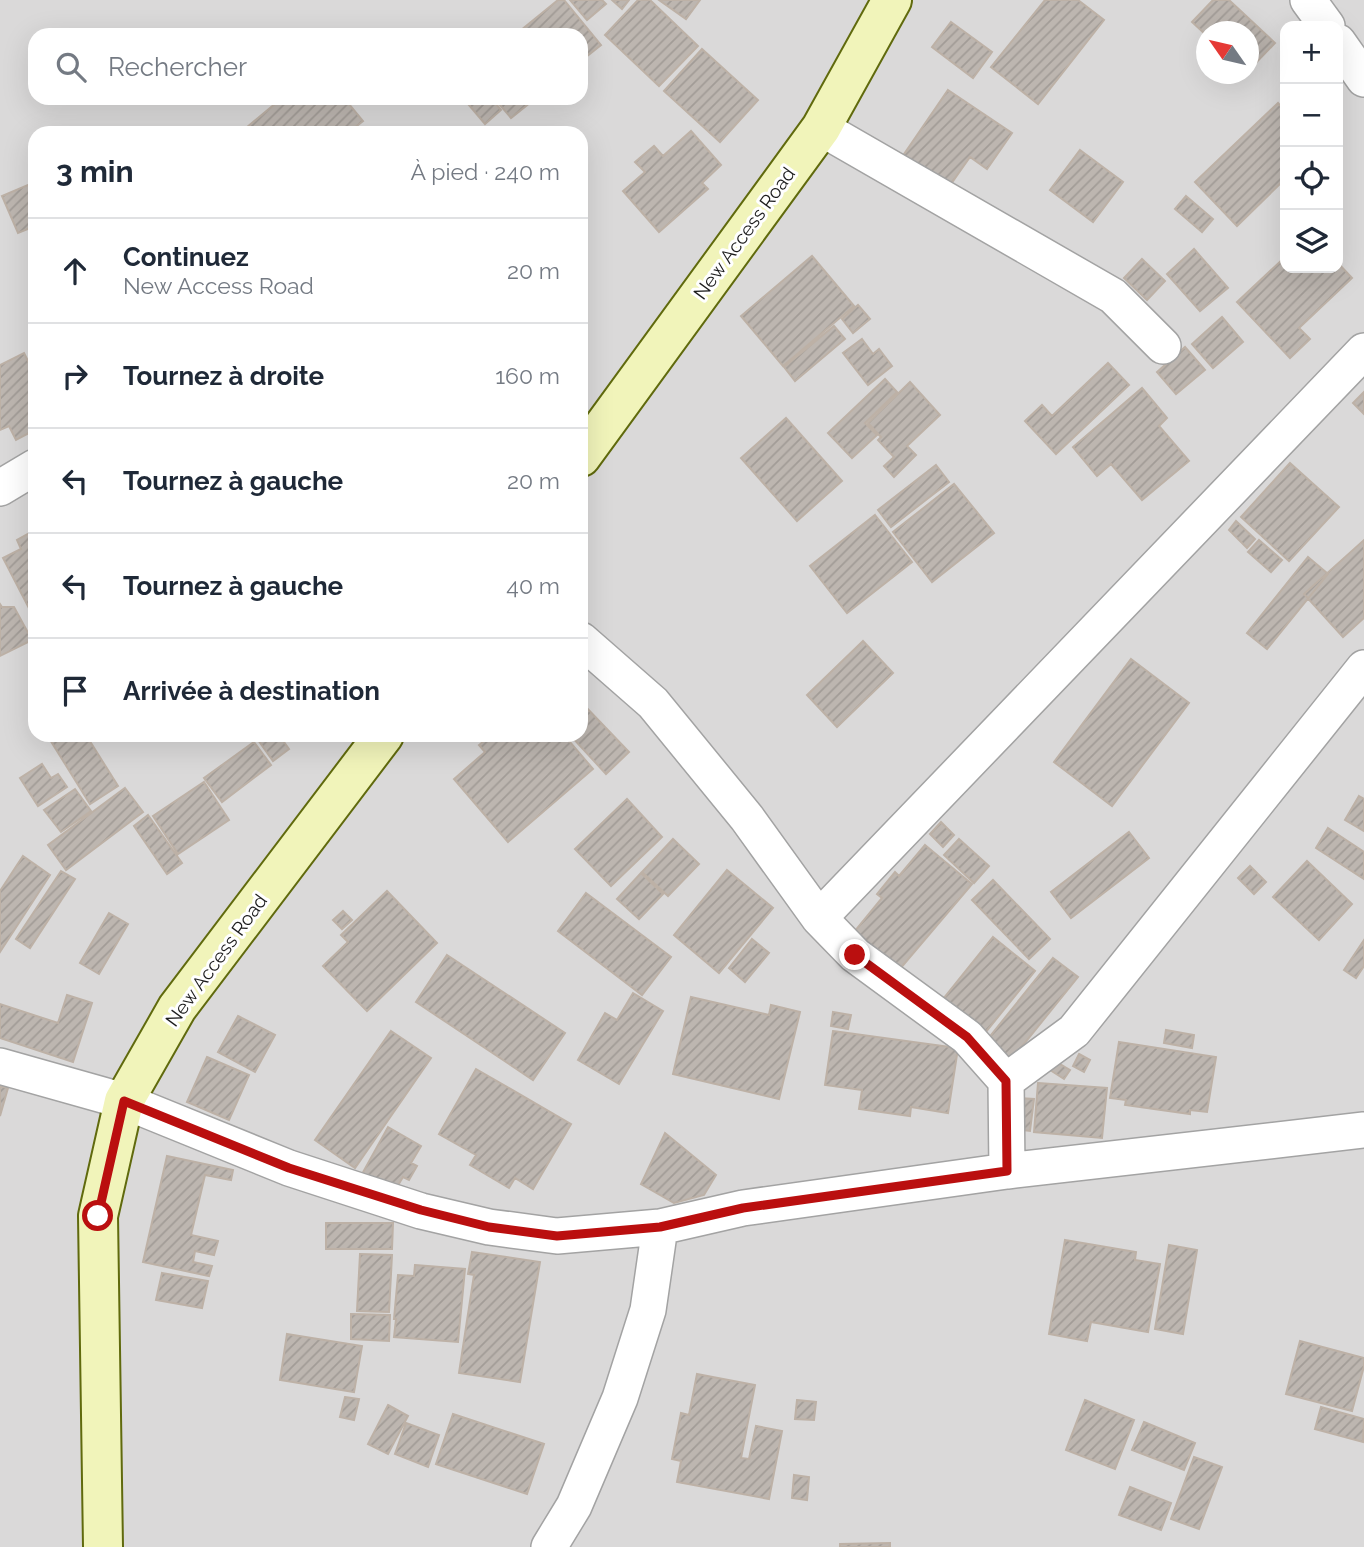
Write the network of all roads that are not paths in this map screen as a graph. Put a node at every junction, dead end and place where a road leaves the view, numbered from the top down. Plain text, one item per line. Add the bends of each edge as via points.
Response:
1 (891, 0) edge
2 (1308, 0) edge
3 (1323, 21) edge
4 (1343, 49) edge
5 (1364, 79) edge
6 (821, 128) junction
7 (1163, 346) dead end
8 (1364, 351) edge
9 (588, 441) edge
10 (28, 471) edge
11 (0, 488) edge
12 (588, 646) edge
13 (1364, 668) edge
14 (379, 742) edge
15 (819, 918) junction
16 (0, 1066) edge
17 (1006, 1081) junction
18 (124, 1101) junction
19 (1364, 1129) edge
20 (1007, 1171) junction
21 (660, 1227) junction
22 (103, 1547) edge
23 (549, 1547) edge

1 - 6 main road, New Access Road
2 - 3 street
4 - 5 street
6 - 7 street via 1113,296
6 - 9 main road, New Access Road
8 - 15 street
10 - 11 street
12 - 15 street via 653,703 747,818
13 - 17 street via 1074,1031
14 - 18 main road, New Access Road via 177,1008
15 - 17 street via 855,955 967,1037
16 - 18 street
17 - 20 street
18 - 21 street via 289,1168 489,1227 557,1236
18 - 22 main road, New Access Road via 98,1216
19 - 20 street
20 - 21 street via 743,1208
21 - 23 street via 648,1310 620,1398 574,1506

